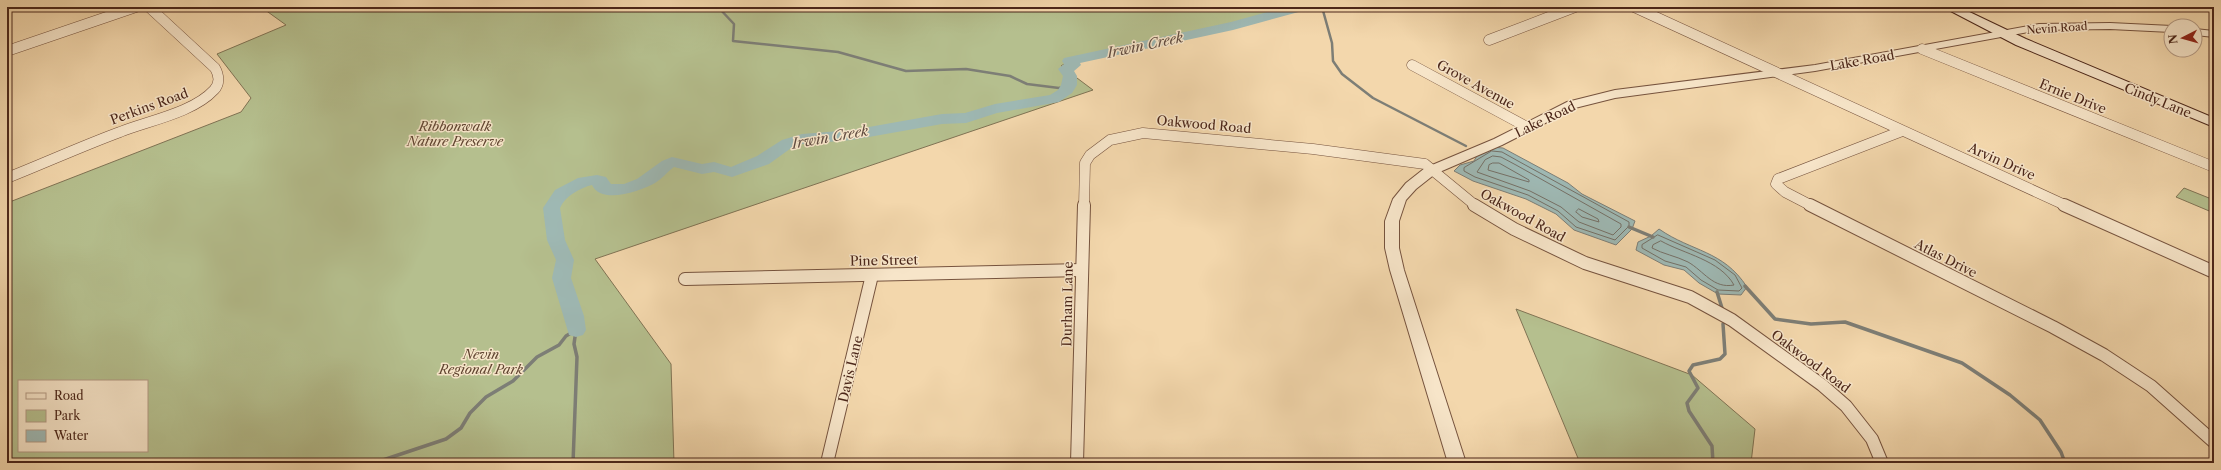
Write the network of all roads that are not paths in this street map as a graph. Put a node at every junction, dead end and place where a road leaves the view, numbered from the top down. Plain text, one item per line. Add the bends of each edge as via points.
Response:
1 (136, 7) edge
2 (149, 7) edge
3 (1575, 7) edge
4 (1634, 7) edge
5 (1949, 7) edge
6 (2163, 29) edge
7 (2203, 33) edge
8 (2002, 34) junction
9 (2214, 34) edge
10 (1489, 40) dead end
11 (1922, 49) junction
12 (7, 51) edge
13 (1412, 65) dead end
14 (1780, 73) junction
15 (2102, 76) junction
16 (2214, 119) edge
17 (2214, 123) edge
18 (1527, 127) junction
19 (1902, 130) junction
20 (1095, 149) joint
21 (2214, 167) edge
22 (1434, 169) junction
23 (7, 178) edge
24 (1082, 270) junction
25 (2214, 272) edge
26 (872, 275) junction
27 (685, 278) dead end
28 (2214, 442) edge
29 (827, 463) edge
30 (1077, 463) edge
31 (1457, 463) edge
32 (1882, 463) edge

1 - 12 street
2 - 23 street, Perkins Road via 217,70 219,80 213,91 190,106 101,138
3 - 10 street
4 - 14 street, Arvin Drive
5 - 8 main road
6 - 8 street, Nevin Road via 2050,26
7 - 9 street
8 - 11 street, Lake Road
8 - 15 main road, Cindy Lane
11 - 14 street, Lake Road
11 - 21 street, Ernie Drive
13 - 18 street, Grove Avenue via 1454,85
14 - 18 street, Lake Road via 1601,97 1561,109
14 - 19 street, Arvin Drive
15 - 16 main road, Cindy Lane
15 - 17 main road, Cindy Lane
18 - 22 street, Lake Road
19 - 25 street, Arvin Drive
19 - 28 street, Atlas Drive via 1778,179 1776,184 1785,192 2104,355 2151,386
20 - 22 street, Oakwood Road via 1117,138 1156,133 1412,161
20 - 24 street, Durham Lane via 1086,163 1084,173
22 - 31 street, Lake Road via 1420,178 1400,199 1392,221 1392,242 1397,270
22 - 32 street, Oakwood Road via 1473,204 1514,229 1585,263 1690,297 1732,320 1822,385 1846,406 1872,439
24 - 26 street, Pine Street
24 - 30 street, Durham Lane
26 - 27 street, Pine Street
26 - 29 street, Davis Lane

